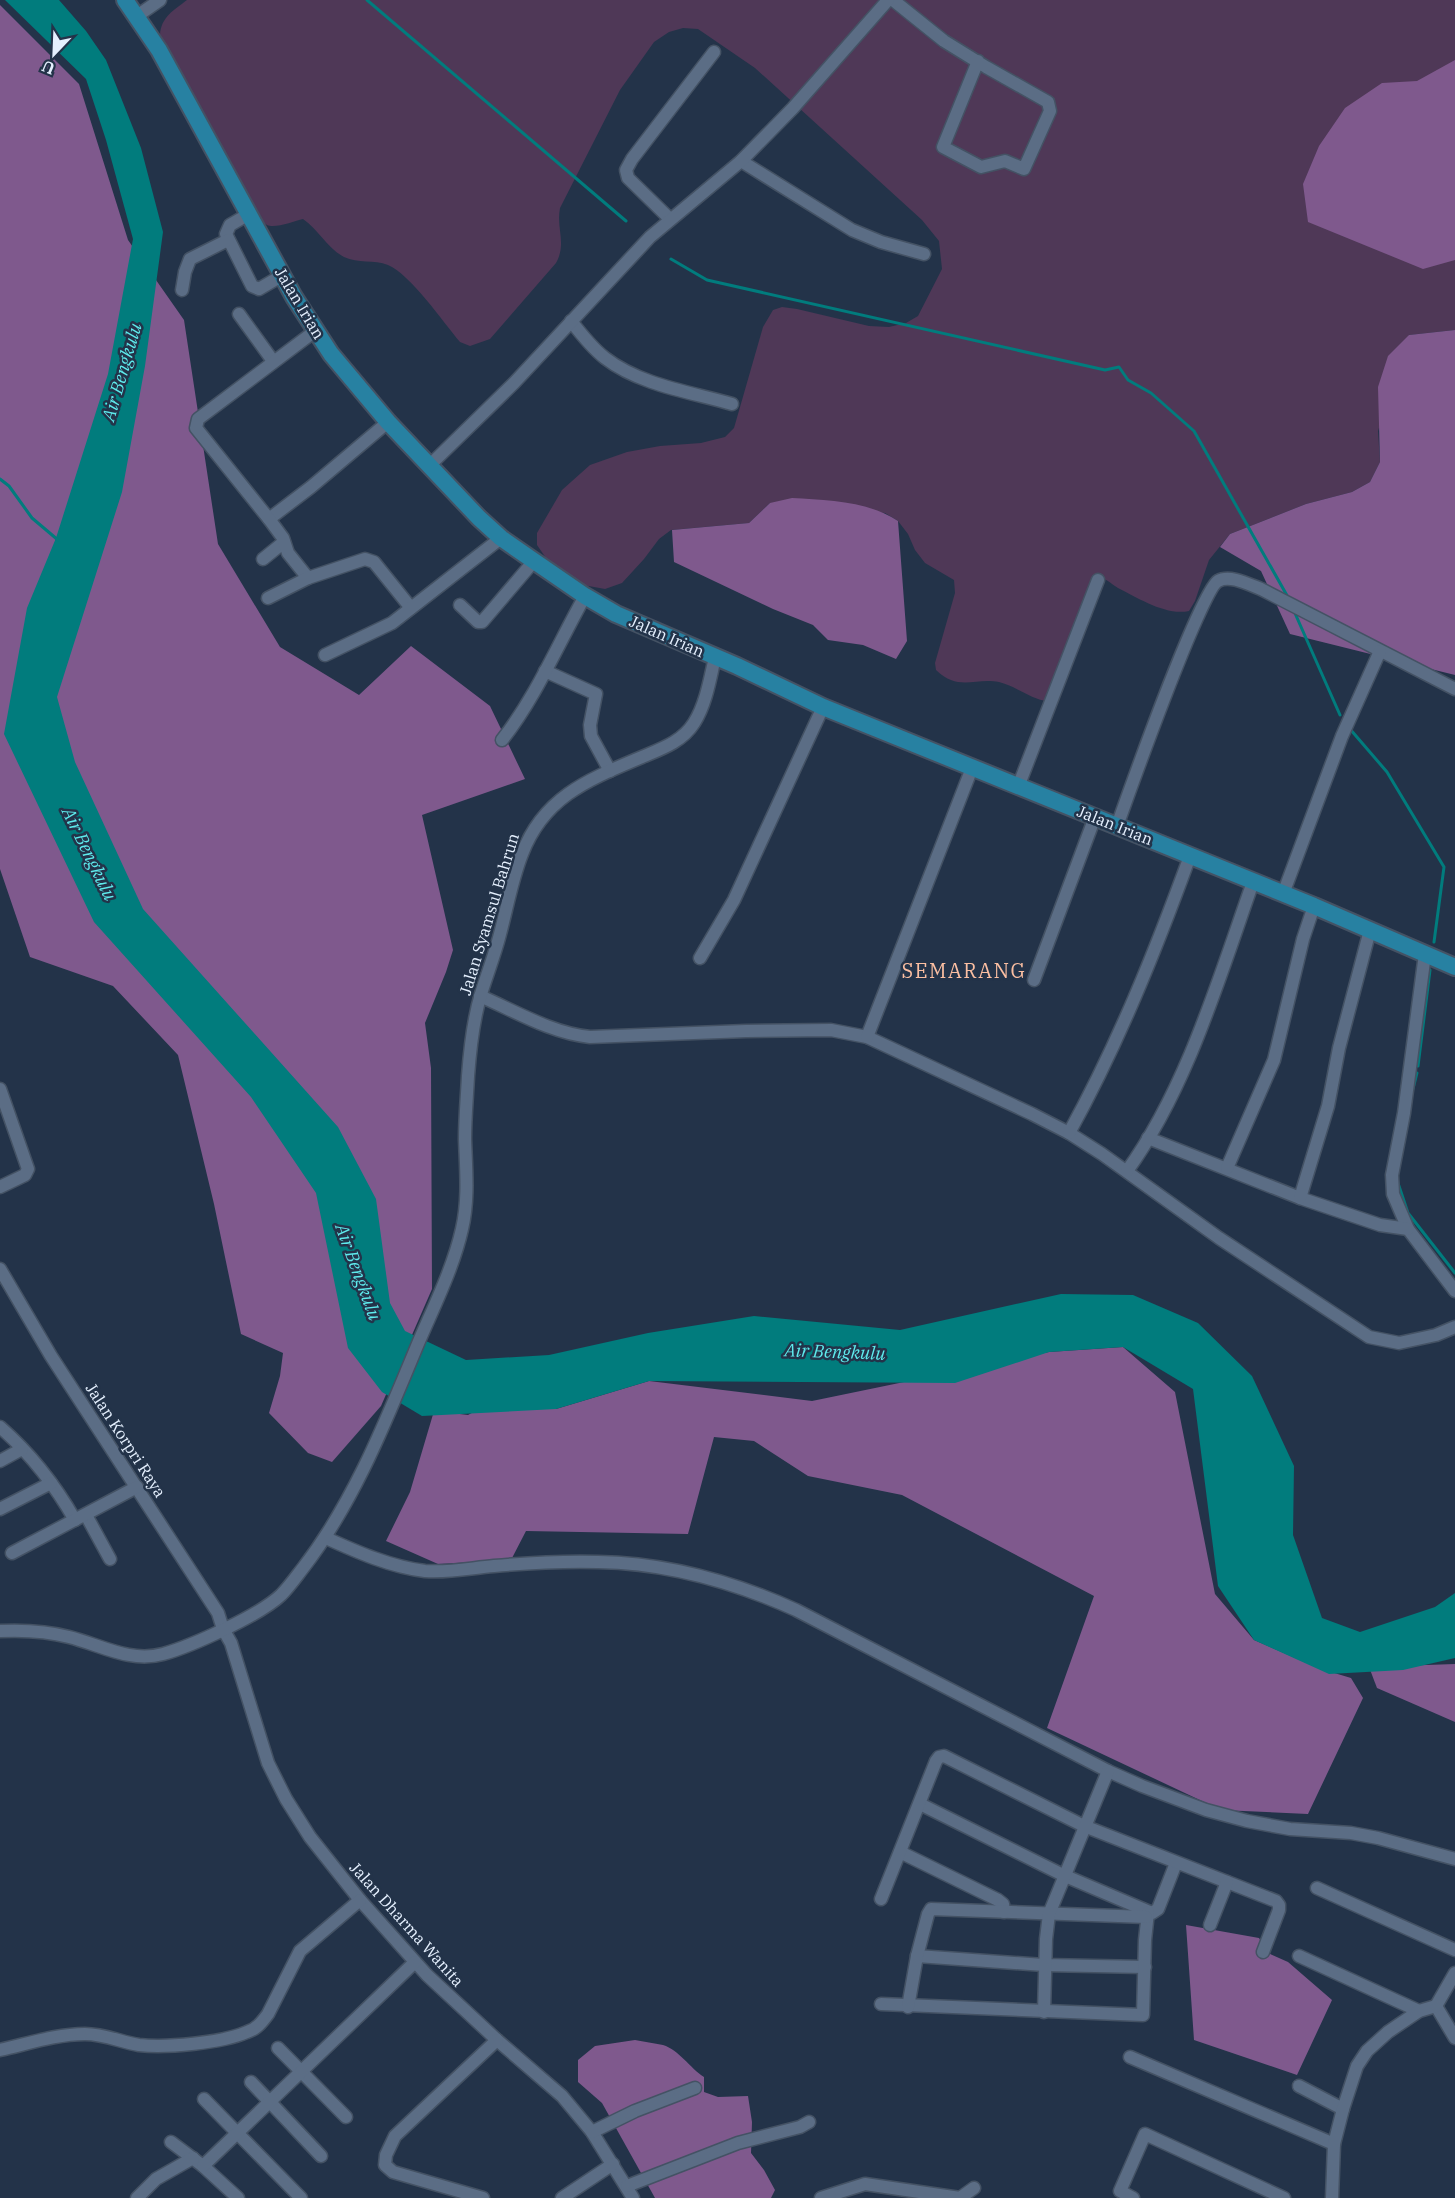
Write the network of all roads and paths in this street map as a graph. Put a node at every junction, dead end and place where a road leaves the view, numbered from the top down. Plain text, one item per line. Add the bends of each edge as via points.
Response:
1 (125, 0) edge
2 (160, 0) edge
3 (888, 0) edge
4 (894, 0) edge
5 (137, 16) junction
6 (714, 52) dead end
7 (978, 61) junction
8 (741, 161) junction
9 (249, 214) junction
10 (669, 218) junction
11 (228, 240) junction
12 (924, 254) dead end
13 (283, 275) junction
14 (182, 290) dead end
15 (239, 314) dead end
16 (571, 321) junction
17 (315, 331) junction
18 (273, 361) junction
19 (732, 404) dead end
20 (388, 422) junction
21 (429, 466) junction
22 (269, 519) junction
23 (501, 538) junction
24 (284, 542) junction
25 (263, 559) dead end
26 (534, 561) junction
27 (308, 578) junction
28 (1098, 580) dead end
29 (585, 596) junction
30 (268, 598) dead end
31 (460, 605) dead end
32 (411, 608) junction
33 (1380, 651) junction
34 (325, 655) dead end
35 (715, 657) junction
36 (545, 671) junction
37 (1455, 689) edge
38 (824, 707) junction
39 (502, 740) dead end
40 (972, 768) junction
41 (610, 771) junction
42 (1018, 787) junction
43 (1095, 818) junction
44 (1117, 826) junction
45 (1190, 856) junction
46 (1253, 882) junction
47 (1283, 894) junction
48 (1314, 906) junction
49 (1370, 930) junction
50 (1425, 954) junction
51 (699, 958) dead end
52 (1455, 967) edge
53 (1034, 981) dead end
54 (480, 996) junction
55 (867, 1037) junction
56 (0, 1089) edge
57 (1069, 1133) junction
58 (1148, 1138) junction
59 (1227, 1168) junction
60 (1127, 1171) junction
61 (0, 1187) edge
62 (1300, 1197) junction
63 (1408, 1229) junction
64 (0, 1269) edge
65 (1455, 1291) edge
66 (1455, 1327) edge
67 (0, 1427) edge
68 (22, 1449) junction
69 (0, 1461) edge
70 (51, 1483) junction
71 (137, 1487) junction
72 (0, 1509) edge
73 (80, 1518) junction
74 (326, 1538) junction
75 (12, 1553) dead end
76 (110, 1559) dead end
77 (223, 1629) junction
78 (0, 1631) edge
79 (1108, 1771) junction
80 (920, 1804) junction
81 (1084, 1826) junction
82 (900, 1852) junction
83 (1455, 1859) edge
84 (1176, 1863) junction
85 (1064, 1875) junction
86 (1227, 1882) junction
87 (1317, 1888) dead end
88 (881, 1899) dead end
89 (360, 1900) junction
90 (1004, 1912) junction
91 (1049, 1914) junction
92 (1147, 1914) junction
93 (1210, 1925) dead end
94 (1455, 1950) edge
95 (1263, 1952) dead end
96 (917, 1956) junction
97 (1299, 1956) dead end
98 (415, 1962) junction
99 (1044, 1965) junction
100 (1145, 1967) junction
101 (1455, 1972) edge
102 (881, 2004) dead end
103 (1436, 2006) junction
104 (908, 2007) junction
105 (1419, 2011) junction
106 (1044, 2012) junction
107 (1455, 2038) edge
108 (497, 2040) junction
109 (278, 2048) dead end
110 (0, 2050) edge
111 (1130, 2057) dead end
112 (302, 2071) junction
113 (251, 2082) dead end
114 (1299, 2086) dead end
115 (695, 2088) dead end
116 (204, 2099) dead end
117 (270, 2102) junction
118 (1343, 2109) junction
119 (346, 2117) dead end
120 (809, 2122) dead end
121 (238, 2132) junction
122 (592, 2132) junction
123 (171, 2142) dead end
124 (1334, 2144) junction
125 (321, 2156) dead end
126 (193, 2158) junction
127 (613, 2164) junction
128 (203, 2166) junction
129 (627, 2186) junction
130 (974, 2188) dead end
131 (137, 2198) edge
132 (238, 2198) edge
133 (301, 2198) edge
134 (483, 2198) edge
135 (562, 2198) edge
136 (633, 2198) edge
137 (821, 2198) edge
138 (1133, 2198) edge
139 (1284, 2198) edge
140 (1332, 2198) edge

1 - 5 main road, Jalan Irian
2 - 5 street
3 - 8 street via 822,77
4 - 7 street
5 - 9 main road, Jalan Irian
6 - 10 street via 626,170 628,178
7 - 7 street via 943,147 981,167 1005,161 1024,168 1050,105 1046,99
8 - 10 street
8 - 12 street via 852,230
9 - 11 street via 228,228
9 - 13 main road, Jalan Irian
10 - 16 street
11 - 13 street via 253,288 259,289
11 - 14 street via 190,260
13 - 17 main road, Jalan Irian
15 - 18 street
16 - 19 street via 613,364 657,382
16 - 21 street
17 - 18 street
17 - 20 main road, Jalan Irian
18 - 22 street via 196,424
20 - 21 main road, Jalan Irian
20 - 22 street
21 - 23 main road, Jalan Irian
22 - 24 street
23 - 26 main road, Jalan Irian
23 - 32 street
24 - 25 street
24 - 27 street
26 - 29 main road, Jalan Irian
26 - 31 street via 482,622
27 - 30 street
27 - 32 street via 361,559 369,560
28 - 42 street
29 - 35 main road, Jalan Irian via 616,614
29 - 36 street
32 - 34 street via 392,623
33 - 37 street
33 - 44 street via 1237,580 1223,579 1214,584 1183,652
33 - 47 street via 1342,736
35 - 38 main road, Jalan Irian
35 - 41 street, Jalan Syamsul Bahrun via 702,708 683,736
36 - 39 street
36 - 41 street via 596,694 591,736
38 - 40 main road, Jalan Irian
38 - 51 street via 734,900
40 - 42 main road, Jalan Irian
40 - 55 street
41 - 54 street, Jalan Syamsul Bahrun via 572,790 531,833
42 - 43 main road, Jalan Irian
43 - 44 main road, Jalan Irian
43 - 53 street
44 - 45 main road, Jalan Irian
45 - 46 main road, Jalan Irian
45 - 57 street via 1122,1030
46 - 47 main road, Jalan Irian
46 - 58 street via 1190,1056
47 - 48 main road, Jalan Irian
48 - 49 main road, Jalan Irian
48 - 59 street via 1274,1059
49 - 50 main road, Jalan Irian
49 - 62 street via 1328,1106
50 - 52 main road, Jalan Irian
50 - 63 street via 1408,1090 1392,1175 1393,1194
54 - 55 street via 576,1035 831,1030
54 - 74 street, Jalan Syamsul Bahrun via 468,1072 468,1186 459,1240 391,1409
55 - 57 street
56 - 61 street via 28,1169 25,1175
57 - 60 street
58 - 59 street
58 - 60 street
59 - 62 street
60 - 66 street via 1219,1238 1369,1337 1399,1343
62 - 63 street via 1380,1225
63 - 65 street
64 - 71 street, Jalan Korpri Raya via 51,1356
67 - 68 street
68 - 69 street
68 - 70 street
70 - 72 street
70 - 73 street
71 - 73 street
71 - 77 street, Jalan Korpri Raya via 211,1600
73 - 75 street
73 - 76 street
74 - 77 street via 274,1601
74 - 79 street via 389,1562 427,1571 600,1562 689,1573 739,1586 843,1633
77 - 78 street via 176,1650 148,1657 119,1654 58,1634
77 - 89 street, Jalan Dharma Wanita via 231,1643 268,1763 309,1837
79 - 81 street
79 - 83 street via 1206,1810 1247,1821 1290,1829 1351,1833
80 - 81 street via 936,1761 942,1755
80 - 82 street
80 - 85 street
81 - 84 street
81 - 85 street
82 - 88 street
82 - 90 street via 998,1900
84 - 86 street
84 - 92 street via 1158,1909
85 - 91 street
85 - 92 street
86 - 93 street
86 - 95 street via 1279,1905
87 - 94 street
89 - 98 street, Jalan Dharma Wanita
89 - 110 street via 300,1951 267,2014 248,2032 188,2044 143,2045 84,2034
90 - 91 street
90 - 96 street via 932,1909
91 - 92 street
91 - 99 street
92 - 100 street
96 - 99 street
96 - 104 street
97 - 105 street
98 - 108 street, Jalan Dharma Wanita
98 - 112 street
99 - 100 street
99 - 106 street
100 - 106 street via 1143,2015
101 - 103 street
102 - 104 street
103 - 105 street
103 - 107 street
104 - 106 street
105 - 118 street via 1367,2051 1353,2076
108 - 122 street, Jalan Dharma Wanita via 562,2096
108 - 134 street via 395,2136 385,2165 393,2172
109 - 112 street
111 - 124 street
112 - 117 street
112 - 119 street
113 - 117 street
114 - 118 street
115 - 122 street
116 - 121 street
117 - 121 street
117 - 125 street
118 - 124 street
120 - 129 street via 738,2143
121 - 128 street
121 - 133 street
122 - 127 street, Jalan Dharma Wanita
123 - 126 street
124 - 140 street
126 - 128 street
126 - 131 street via 156,2180
127 - 129 street, Jalan Dharma Wanita
127 - 135 street
128 - 132 street
129 - 136 street, Jalan Dharma Wanita
130 - 137 street via 960,2198 865,2184
138 - 139 street via 1120,2191 1145,2134

